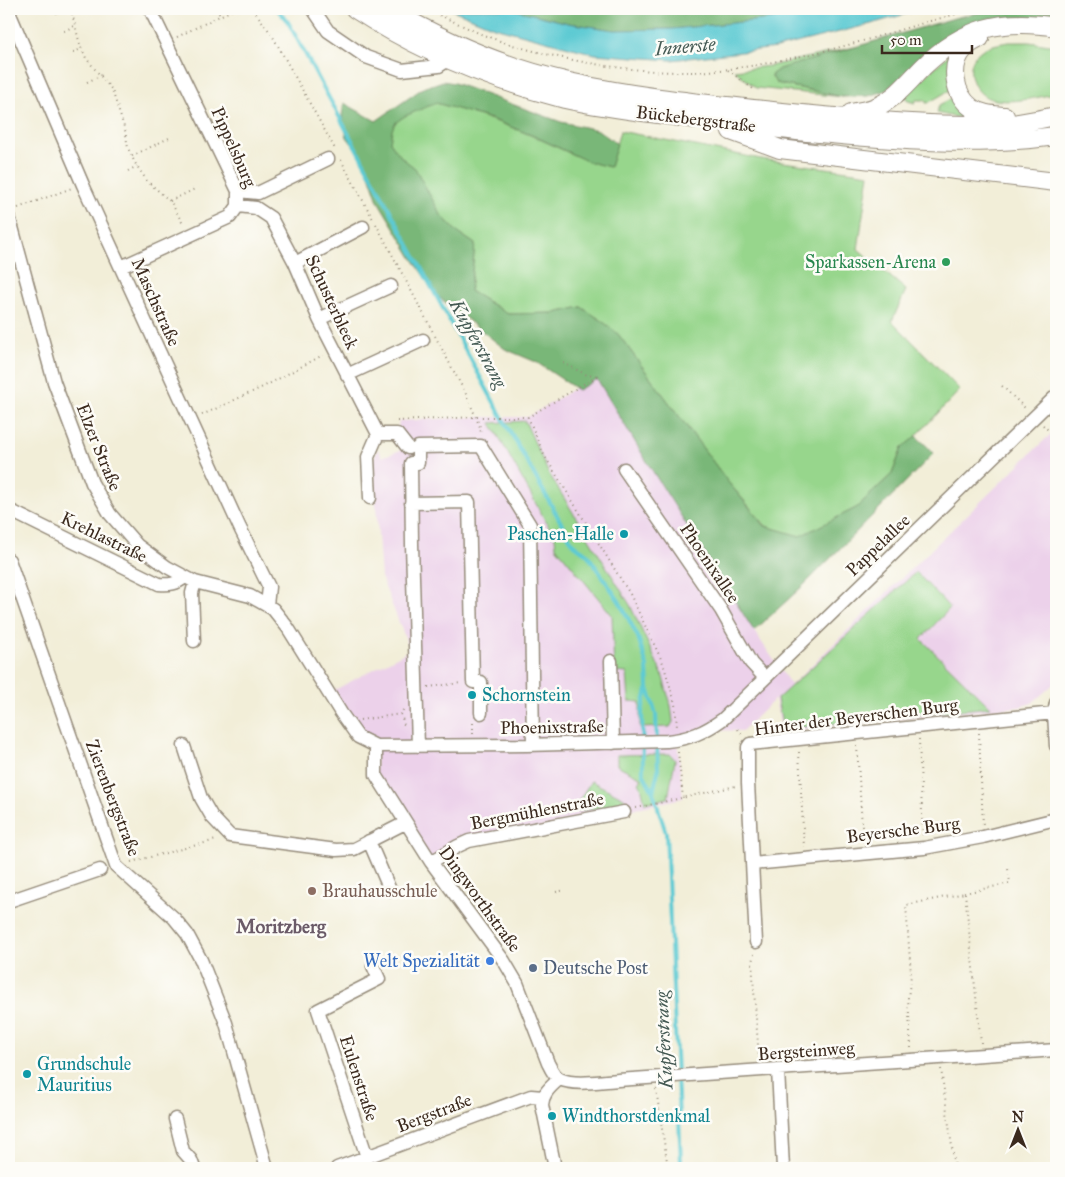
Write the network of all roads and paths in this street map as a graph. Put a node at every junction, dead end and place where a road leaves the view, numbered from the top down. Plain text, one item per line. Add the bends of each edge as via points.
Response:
1 (65, 9) edge
2 (71, 9) edge
3 (150, 9) edge
4 (216, 9) edge
5 (234, 9) edge
6 (312, 9) edge
7 (355, 9) edge
8 (388, 9) edge
9 (426, 9) edge
10 (978, 9) edge
11 (9, 12) edge
12 (56, 13) dead end
13 (220, 16) junction
14 (76, 25) junction
15 (1056, 26) edge
16 (64, 31) dead end
17 (1056, 34) edge
18 (166, 42) junction
19 (82, 49) junction
20 (73, 52) dead end
21 (448, 60) junction
22 (727, 69) junction
23 (102, 76) junction
24 (87, 82) dead end
25 (756, 91) dead end
26 (1056, 116) edge
27 (835, 118) junction
28 (702, 120) junction
29 (1025, 122) junction
30 (1056, 136) edge
31 (171, 137) dead end
32 (132, 156) junction
33 (328, 159) dead end
34 (137, 166) junction
35 (128, 171) dead end
36 (1056, 182) edge
37 (83, 185) junction
38 (197, 188) dead end
39 (238, 191) junction
40 (170, 201) junction
41 (238, 206) junction
42 (13, 212) edge
43 (363, 227) dead end
44 (188, 235) junction
45 (295, 263) junction
46 (120, 267) junction
47 (390, 286) dead end
48 (320, 319) junction
49 (423, 340) dead end
50 (334, 349) junction
51 (563, 362) dead end
52 (347, 375) junction
53 (1056, 396) edge
54 (528, 417) junction
55 (190, 421) junction
56 (372, 422) junction
57 (378, 434) junction
58 (408, 448) dead end
59 (624, 469) dead end
60 (370, 498) dead end
61 (411, 503) junction
62 (9, 510) edge
63 (9, 560) edge
64 (190, 579) junction
65 (267, 605) junction
66 (194, 641) dead end
67 (611, 661) dead end
68 (765, 678) junction
69 (473, 682) junction
70 (417, 689) junction
71 (1055, 708) edge
72 (481, 713) dead end
73 (723, 719) joint
74 (360, 720) dead end
75 (979, 721) junction
76 (473, 726) dead end
77 (918, 727) junction
78 (473, 731) dead end
79 (677, 731) dead end
80 (856, 733) junction
81 (798, 739) junction
82 (613, 743) junction
83 (534, 745) junction
84 (184, 746) dead end
85 (376, 746) junction
86 (418, 746) junction
87 (1056, 746) edge
88 (678, 750) dead end
89 (748, 783) junction
90 (683, 798) junction
91 (629, 810) joint
92 (1056, 818) edge
93 (405, 823) junction
94 (230, 836) junction
95 (983, 837) junction
96 (369, 842) junction
97 (924, 848) junction
98 (864, 854) junction
99 (805, 858) junction
100 (431, 862) junction
101 (752, 864) junction
102 (116, 866) junction
103 (1008, 869) dead end
104 (100, 870) dead end
105 (390, 890) dead end
106 (565, 890) dead end
107 (556, 892) dead end
108 (965, 893) junction
109 (9, 901) edge
110 (756, 942) joint
111 (373, 966) dead end
112 (1056, 1050) edge
113 (982, 1056) junction
114 (940, 1059) junction
115 (912, 1061) junction
116 (778, 1070) junction
117 (760, 1072) junction
118 (560, 1078) junction
119 (654, 1078) junction
120 (543, 1097) junction
121 (174, 1119) dead end
122 (367, 1157) junction
123 (194, 1168) edge
124 (268, 1168) edge
125 (337, 1168) edge
126 (555, 1168) edge
127 (668, 1168) edge
128 (783, 1168) edge
129 (955, 1168) edge

1 - 12 path
2 - 14 path
3 - 18 street, Pippelsburg
4 - 13 path
5 - 13 path
6 - 21 street via 328,32 366,57 402,70 440,66
7 - 21 highway, Bückebergstraße
8 - 27 highway, Bückebergstraße via 473,51 568,82 646,97
9 - 22 path via 483,34 553,55 631,69 689,72
10 - 22 path via 823,51
11 - 37 street, Maschstraße
13 - 18 path
14 - 16 path
14 - 19 path
15 - 27 highway via 1015,23 975,31 936,56 887,102
17 - 29 highway via 1019,31 991,34 966,46 958,59 955,68 958,91 966,103 976,111
18 - 39 street, Pippelsburg
19 - 20 path
19 - 23 path
21 - 28 highway, Bückebergstraße via 507,82 567,99
22 - 25 path
23 - 24 path
23 - 32 path via 115,96
26 - 29 highway, Bückebergstraße
27 - 29 highway, Bückebergstraße via 963,125
28 - 30 highway, Bückebergstraße via 919,142 1000,142
28 - 36 highway via 780,149
31 - 32 path
32 - 34 path
33 - 39 street via 258,193
34 - 35 path
34 - 40 path via 147,181
37 - 42 path
37 - 46 street, Maschstraße
38 - 40 path
39 - 41 street, Pippelsburg
40 - 44 path
41 - 44 street, Pippelsburg via 230,216
41 - 45 street, Schusterbleek via 256,208 270,218
42 - 64 street, Elzer Straße via 54,382 96,491 132,541
43 - 45 street
44 - 46 street, Pippelsburg
45 - 48 street, Schusterbleek
46 - 55 street, Maschstraße
47 - 48 street
48 - 50 street, Schusterbleek
49 - 52 street
50 - 52 street, Schusterbleek
50 - 55 path
51 - 54 path via 587,375 597,376
52 - 56 street, Schusterbleek
53 - 68 street, Pappelallee
54 - 56 path
54 - 79 path via 544,455 630,594 663,663 675,703
55 - 65 street, Maschstraße via 266,579 269,591
56 - 57 street, Schusterbleek
57 - 58 street via 398,434
57 - 60 street via 368,457
59 - 68 street, Phoenixallee via 721,610 751,663
61 - 69 street via 469,502
61 - 70 street
61 - 83 street via 411,463 418,463 418,447 481,446 530,525
62 - 64 street, Krehlastraße via 159,584 170,585
63 - 102 street, Zierenbergstraße
64 - 65 street, Elzer Straße via 250,596
64 - 66 street
65 - 85 street, Elzer Straße via 288,628 358,737
67 - 82 street
68 - 73 street, Pappelallee
69 - 70 path
69 - 72 street via 481,682
70 - 74 path via 401,714
70 - 86 street
71 - 75 street, Hinter der Beyerschen Burg
71 - 87 street
73 - 82 street, Phoenixstraße via 689,738
75 - 77 street, Hinter der Beyerschen Burg
75 - 95 path
76 - 78 path
77 - 80 street, Hinter der Beyerschen Burg
77 - 97 path
80 - 81 street, Hinter der Beyerschen Burg
80 - 98 path
81 - 89 street, Hinter der Beyerschen Burg via 750,744
81 - 99 path
82 - 83 street, Phoenixstraße
83 - 86 street, Phoenixstraße
84 - 94 street via 201,798 212,817
85 - 86 street, Phoenixstraße
85 - 93 street via 376,775
88 - 90 path
89 - 90 path
89 - 101 street
90 - 91 path
91 - 100 street, Bergmühlenstraße via 469,842
92 - 95 street, Beyersche Burg
93 - 96 street
93 - 100 street, Dingworthstraße
94 - 96 street via 336,850 354,849
94 - 102 path
95 - 97 street, Beyersche Burg
96 - 105 street
97 - 98 street, Beyersche Burg
98 - 99 street, Beyersche Burg
99 - 101 street, Beyersche Burg
100 - 118 street, Dingworthstraße via 504,961 517,984 548,1063
101 - 110 street
102 - 124 street, Zierenbergstraße via 174,918 201,960 226,1023
103 - 108 path via 1010,884
104 - 109 street
106 - 107 path
108 - 113 path
108 - 115 path via 906,905
110 - 117 path via 752,962
111 - 122 street, Eulenstraße via 379,979 318,1010
112 - 113 street, Bergsteinweg
113 - 114 street, Bergsteinweg
114 - 115 street, Bergsteinweg
114 - 129 path
115 - 116 street, Bergsteinweg
116 - 117 street, Bergsteinweg
116 - 128 street
117 - 119 street, Bergsteinweg
118 - 119 street, Bergsteinweg via 578,1082
118 - 120 street
119 - 127 path
120 - 122 street, Bergstraße via 531,1096
120 - 126 street
121 - 123 street via 183,1151 192,1160
122 - 125 street, Bergstraße

